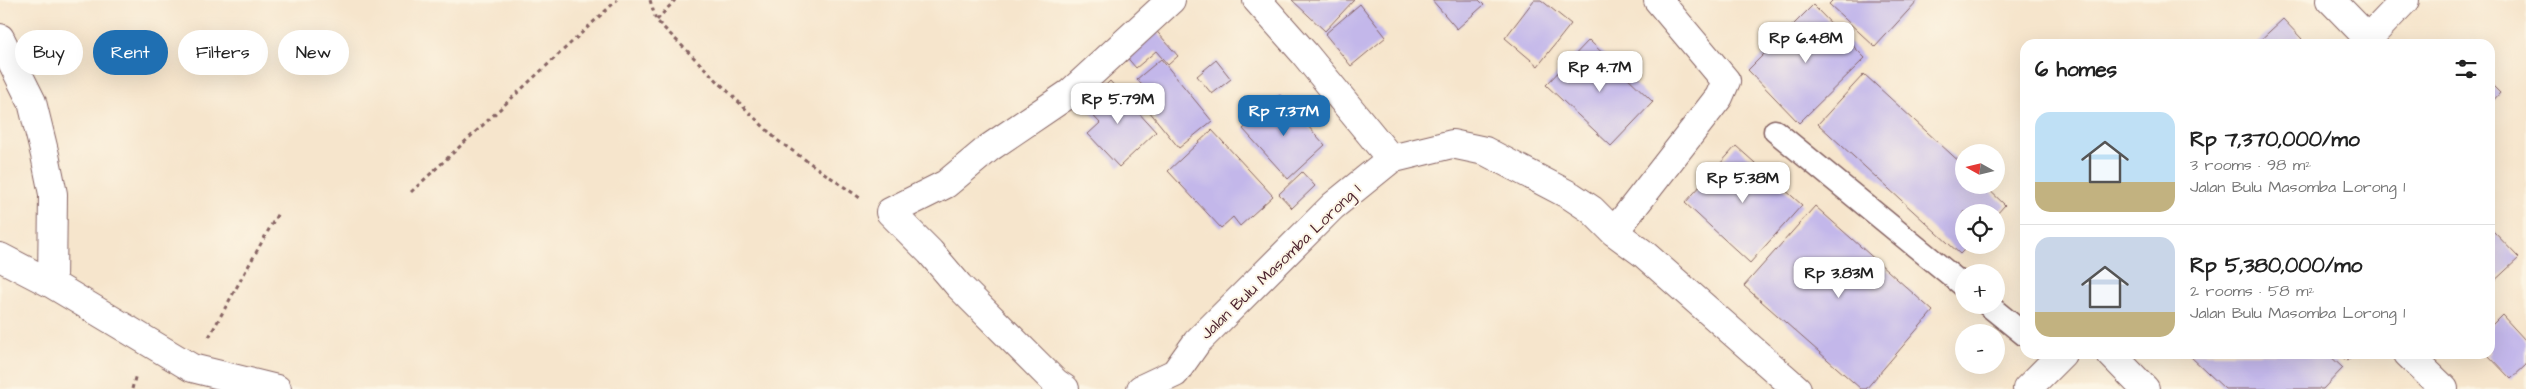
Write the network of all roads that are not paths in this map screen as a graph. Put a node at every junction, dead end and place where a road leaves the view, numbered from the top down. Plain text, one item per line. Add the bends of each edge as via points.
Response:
1 (1171, 0) edge
2 (1257, 0) edge
3 (1658, 0) edge
4 (2332, 0) edge
5 (2405, 0) edge
6 (0, 38) edge
7 (2364, 39) edge
8 (2368, 39) edge
9 (1775, 131) dead end
10 (1391, 159) junction
11 (1614, 232) junction
12 (0, 257) edge
13 (1955, 279) edge
14 (52, 284) junction
15 (1999, 314) edge
16 (2020, 331) edge
17 (2052, 359) edge
18 (2116, 359) edge
19 (2413, 359) edge
20 (277, 389) edge
21 (1065, 389) edge
22 (1141, 389) edge
23 (1797, 389) edge
24 (2027, 389) edge
25 (2145, 389) edge
26 (2444, 389) edge

1 - 21 street via 1070,93 989,148 946,184 890,212 958,286 1056,384
2 - 10 street
3 - 11 street via 1726,80 1719,97
4 - 7 street
5 - 8 street
6 - 14 street via 32,102 45,155 53,194
9 - 13 lane
10 - 11 street, Jalan Bulu Masomba Lorong 1 via 1452,144 1485,151 1571,196 1592,210
10 - 22 street, Jalan Bulu Masomba Lorong 1 via 1333,206 1197,342 1175,373
11 - 23 street, Jalan Bulu Masomba Lorong 1 via 1644,254
12 - 14 street
14 - 20 street via 192,368
15 - 16 lane
17 - 24 street
18 - 25 street
19 - 26 street

